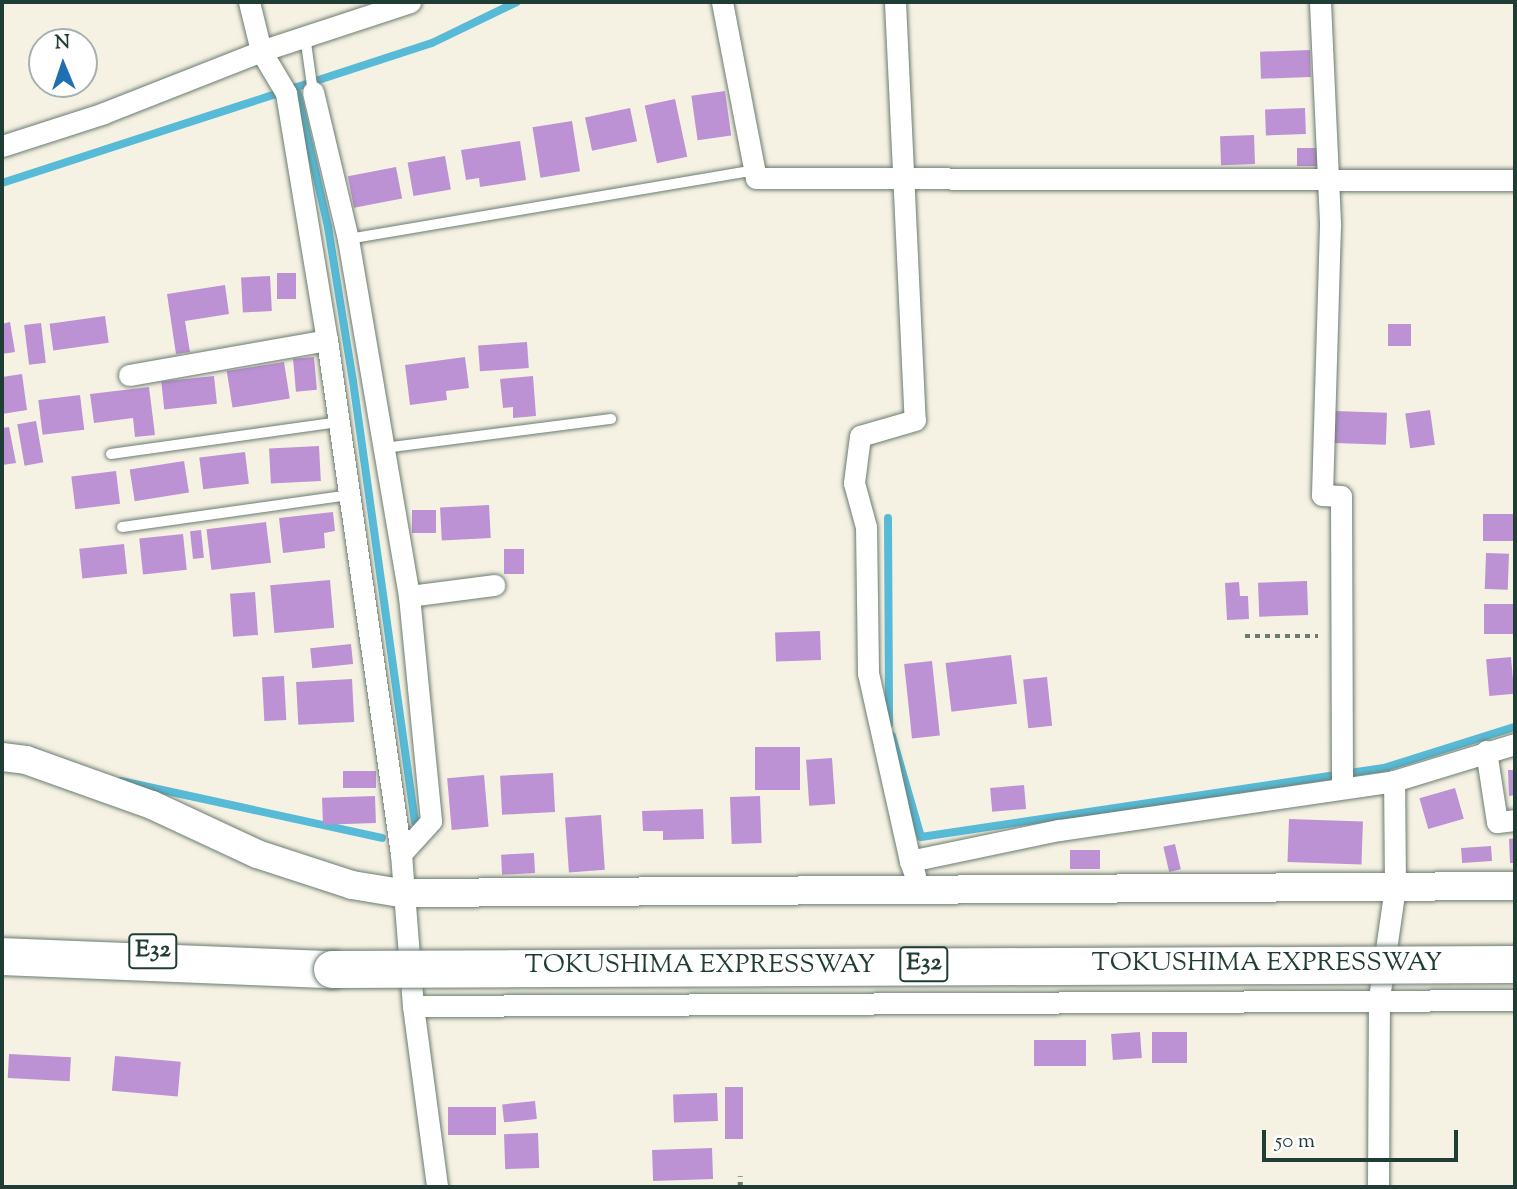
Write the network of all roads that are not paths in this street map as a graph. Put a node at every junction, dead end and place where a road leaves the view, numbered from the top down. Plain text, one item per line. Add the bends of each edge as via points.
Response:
1 (249, 2) edge
2 (410, 2) edge
3 (722, 2) edge
4 (895, 2) edge
5 (1320, 2) edge
6 (305, 36) junction
7 (261, 51) junction
8 (313, 92) joint
9 (2, 146) edge
10 (754, 170) junction
11 (903, 177) junction
12 (1328, 180) junction
13 (1515, 180) edge
14 (348, 239) junction
15 (327, 340) junction
16 (129, 375) dead end
17 (611, 419) dead end
18 (340, 422) junction
19 (384, 448) junction
20 (111, 454) dead end
21 (351, 495) junction
22 (122, 527) dead end
23 (494, 585) dead end
24 (409, 596) junction
25 (1515, 744) edge
26 (1486, 751) junction
27 (2, 757) edge
28 (1342, 778) junction
29 (1394, 781) junction
30 (1515, 820) edge
31 (401, 854) junction
32 (911, 861) junction
33 (1515, 886) edge
34 (1395, 887) junction
35 (920, 892) junction
36 (401, 893) junction
37 (2, 933) edge
38 (2, 956) edge
39 (1515, 964) edge
40 (318, 969) junction
41 (1379, 998) junction
42 (1515, 1000) edge
43 (413, 1006) junction
44 (437, 1187) edge
45 (1378, 1187) edge

1 - 7 street
2 - 6 street
3 - 10 street
4 - 11 street
5 - 12 street
6 - 7 street
6 - 8 lane
7 - 9 street via 104,113
7 - 15 street via 286,93
8 - 14 street
10 - 11 street via 756,178
10 - 14 lane
11 - 12 street
11 - 32 street via 915,420 860,436 854,483 866,527 868,673
12 - 13 street
12 - 28 street via 1322,495 1341,496
14 - 19 street
15 - 16 street
15 - 18 street
17 - 19 lane
18 - 20 lane
18 - 21 street
19 - 24 street
21 - 22 lane
21 - 31 street
23 - 24 street
24 - 31 street via 431,821
25 - 26 street
26 - 29 street
26 - 30 street via 1497,822
27 - 36 street via 26,760 152,805 257,854 352,885
28 - 29 street
28 - 32 street
29 - 34 street
31 - 36 street
32 - 35 street
33 - 34 street
34 - 35 street
34 - 41 street
35 - 36 street
36 - 43 street
37 - 40 highway, TOKUSHIMA EXPRESSWAY / E32
38 - 40 highway, TOKUSHIMA EXPRESSWAY / E32
39 - 40 highway, TOKUSHIMA EXPRESSWAY / E32, bridge
41 - 42 street
41 - 43 street
41 - 45 street
43 - 44 street

